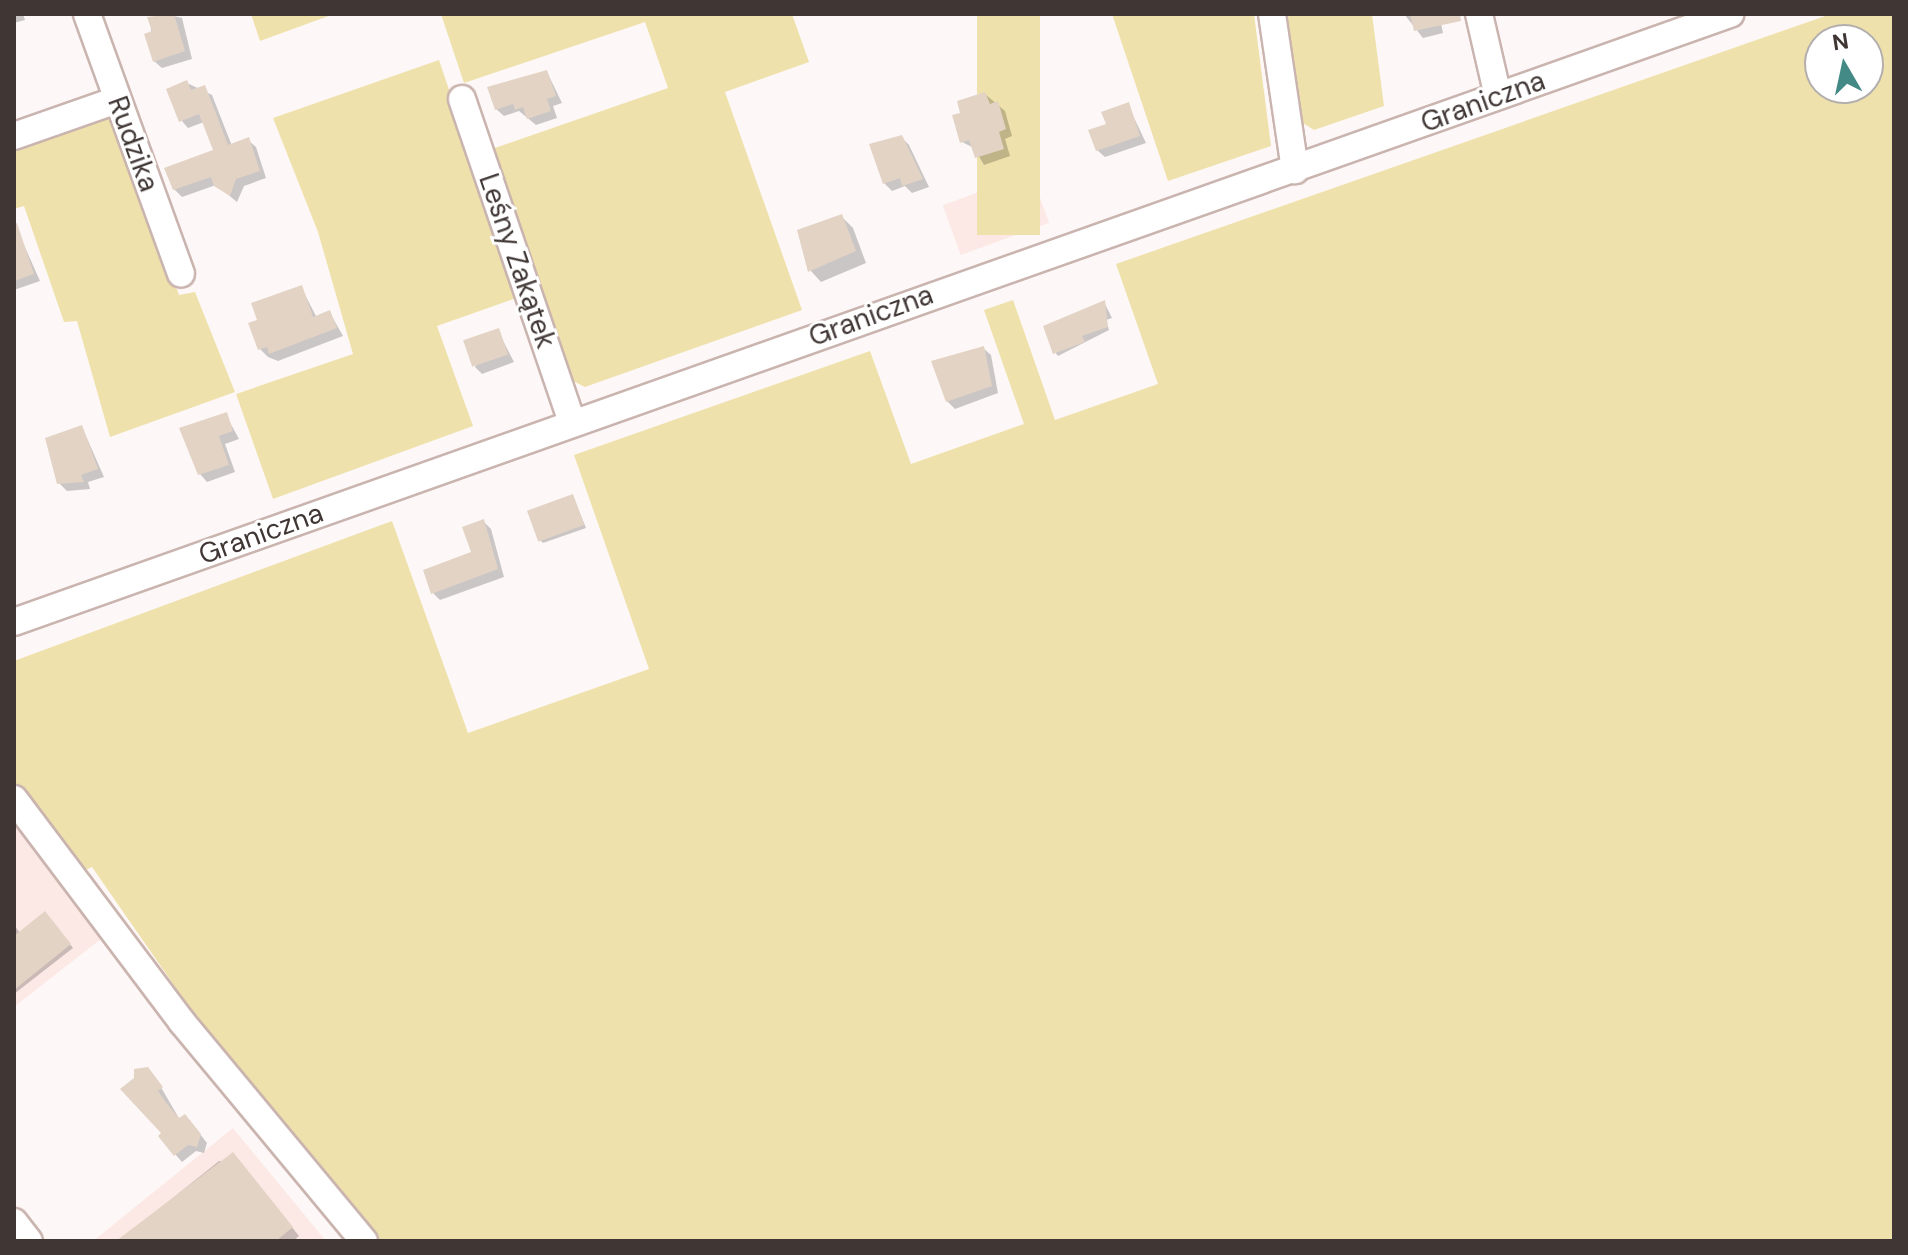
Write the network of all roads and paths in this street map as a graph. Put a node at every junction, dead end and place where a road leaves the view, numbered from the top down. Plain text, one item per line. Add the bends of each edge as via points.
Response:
1 (1272, 14) edge
2 (1479, 14) edge
3 (1730, 14) edge
4 (87, 17) edge
5 (1498, 96) junction
6 (462, 99) dead end
7 (117, 100) junction
8 (14, 136) edge
9 (1295, 170) junction
10 (181, 274) dead end
11 (572, 422) junction
12 (14, 622) edge
13 (14, 799) edge
14 (14, 1222) edge
15 (29, 1241) edge
16 (364, 1241) edge

1 - 9 street
2 - 5 street
3 - 5 street, Graniczna
4 - 7 street, Rudzika
5 - 9 street, Graniczna
6 - 11 street, Leśny Zakątek
7 - 8 street
7 - 10 street, Rudzika
9 - 11 street, Graniczna
11 - 12 street, Graniczna
13 - 16 street via 182,1022
14 - 15 street

